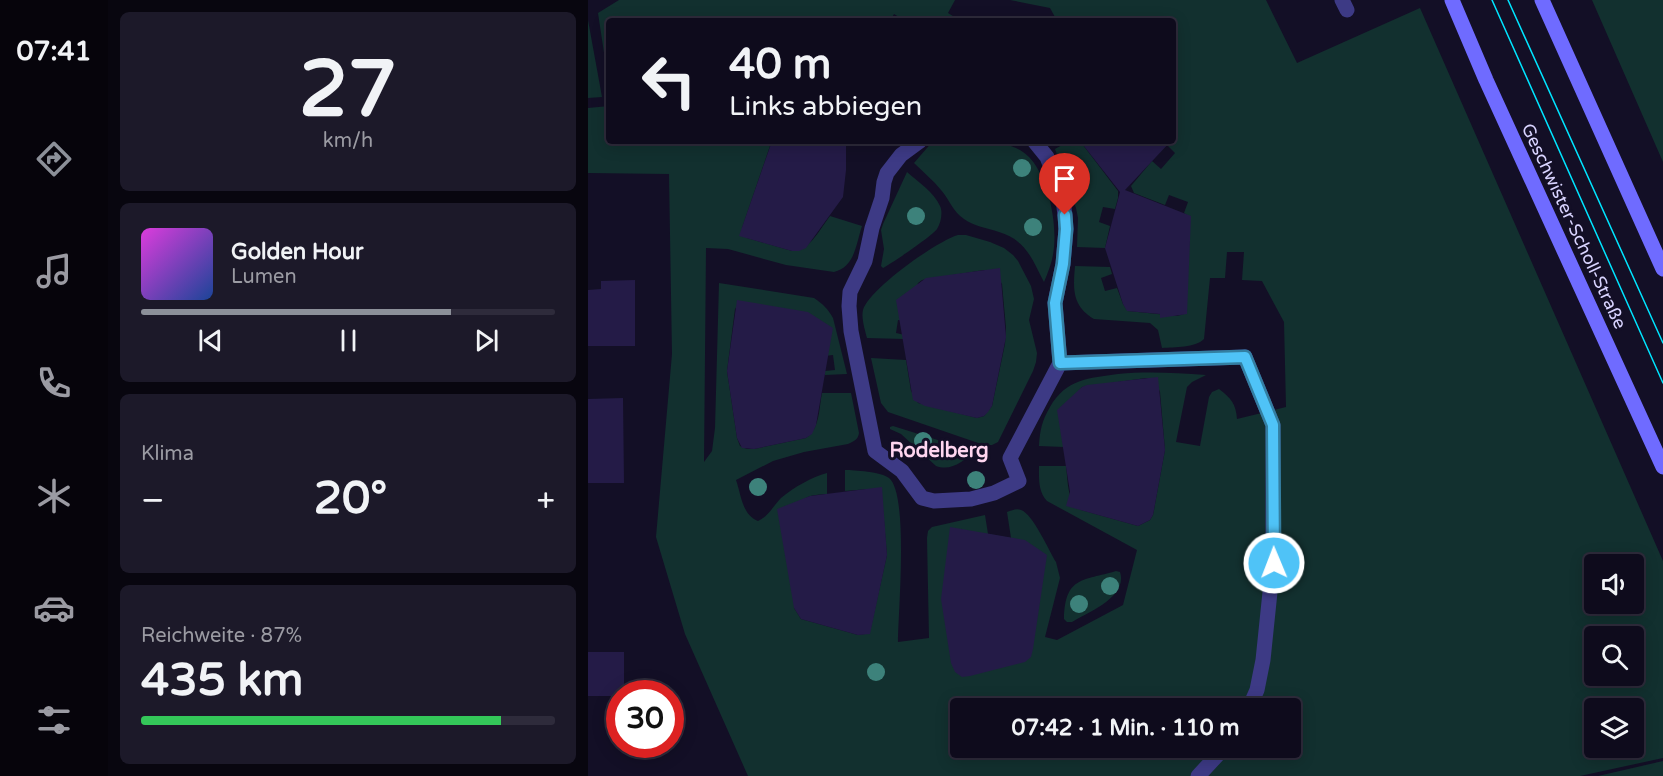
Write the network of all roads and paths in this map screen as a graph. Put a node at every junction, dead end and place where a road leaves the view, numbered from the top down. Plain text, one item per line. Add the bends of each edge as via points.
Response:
1 (1452, 0) edge
2 (1542, 0) edge
3 (916, 144) edge
4 (1036, 144) edge
5 (1663, 269) edge
6 (1060, 363) junction
7 (1663, 467) edge
8 (1253, 698) edge
9 (1215, 758) edge
10 (1198, 776) edge

1 - 7 main road, Geschwister-Scholl-Straße
2 - 5 main road
3 - 6 street via 887,173 865,261 850,292 851,331 875,451 902,471 922,498 951,501 994,493 1019,481 1011,458
4 - 6 street via 1055,176 1065,215 1063,264 1055,303
6 - 8 street via 1245,357 1273,425 1274,563 1263,660
9 - 10 street

